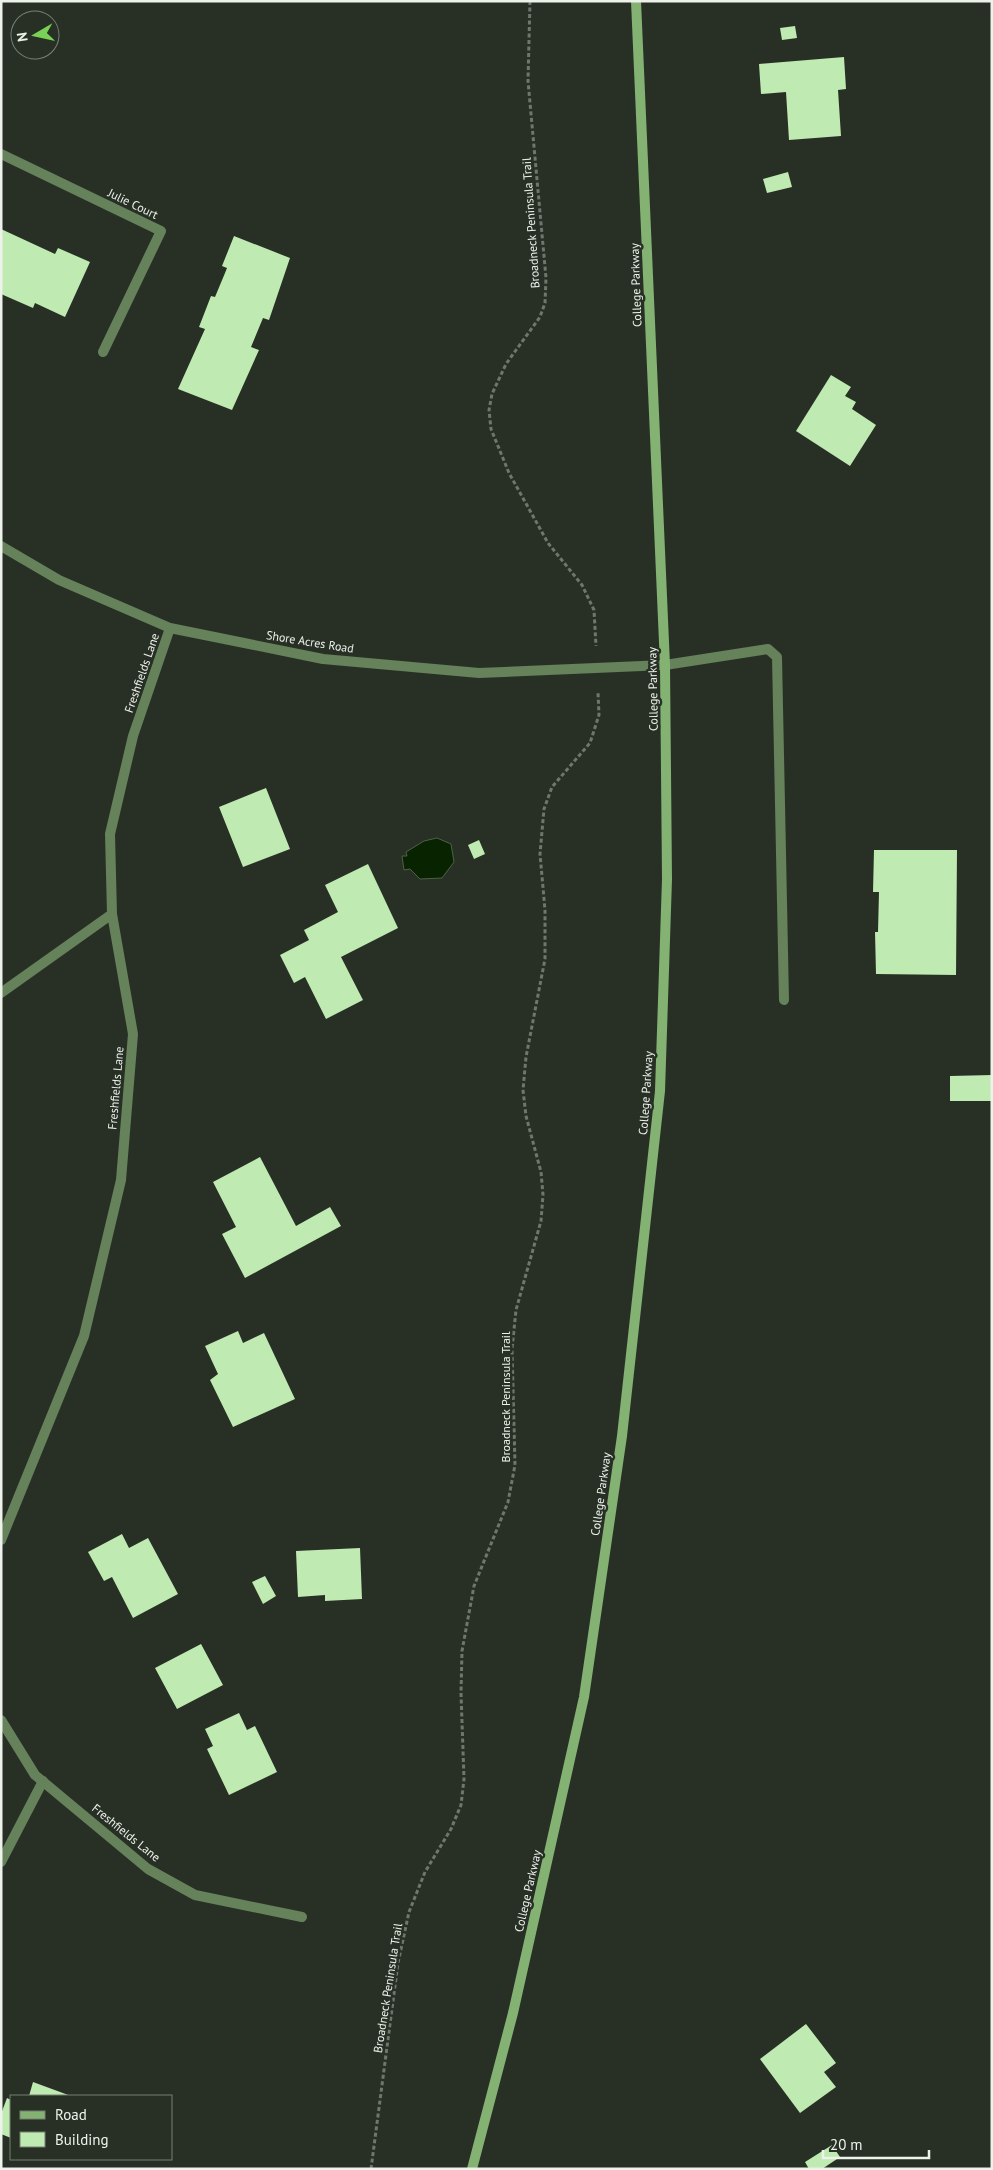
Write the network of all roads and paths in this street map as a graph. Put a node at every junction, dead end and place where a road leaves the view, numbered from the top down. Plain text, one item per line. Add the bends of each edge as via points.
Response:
1 (530, 1) edge
2 (636, 1) edge
3 (1, 154) edge
4 (103, 352) dead end
5 (1, 546) edge
6 (594, 610) dead end
7 (170, 628) junction
8 (665, 665) junction
9 (599, 715) dead end
10 (112, 914) junction
11 (1, 993) edge
12 (784, 1000) dead end
13 (1, 1540) edge
14 (1, 1720) edge
15 (43, 1782) junction
16 (1, 1862) edge
17 (302, 1917) dead end
18 (371, 2169) edge
19 (472, 2169) edge

1 - 6 path, Broadneck Peninsula Trail via 528,81 546,278 545,302 540,317 506,364 492,394 491,429 509,473 548,543 582,585
2 - 8 main road, College Parkway
3 - 4 street, Julie Court via 161,231
5 - 7 street, Shore Acres Road via 59,580
7 - 8 street, Shore Acres Road via 323,659 479,673
7 - 10 street, Freshfields Lane via 134,736 110,834
8 - 12 street, Shore Acres Road via 768,649 776,657
8 - 19 main road, College Parkway via 668,879 660,1091 622,1436 584,1697 513,2013
9 - 18 path, Broadneck Peninsula Trail via 590,743 552,788 544,809 540,854 546,910 546,959 526,1057 523,1090 543,1195 541,1222 516,1310 512,1349 515,1465 508,1502 474,1586 462,1651 464,1779 461,1805 452,1829 425,1872 409,1912 398,1963
10 - 11 street
10 - 13 street, Freshfields Lane via 133,1034 121,1180 84,1336
14 - 15 street, Freshfields Lane via 35,1775
15 - 16 street
15 - 17 street, Freshfields Lane via 148,1869 195,1895

